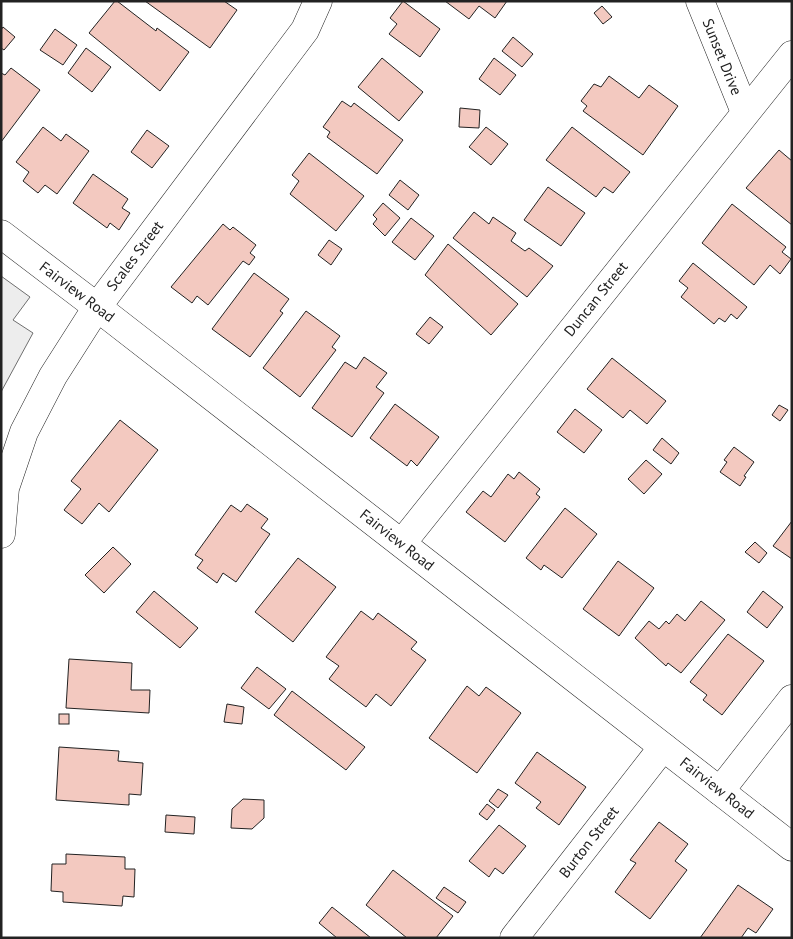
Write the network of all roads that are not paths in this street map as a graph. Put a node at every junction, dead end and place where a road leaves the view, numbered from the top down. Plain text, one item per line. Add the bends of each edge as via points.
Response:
1 (318, 1) edge
2 (700, 1) edge
3 (792, 55) edge
4 (745, 112) junction
5 (1, 234) edge
6 (97, 307) junction
7 (1, 534) edge
8 (402, 543) junction
9 (792, 699) edge
10 (663, 747) junction
11 (720, 791) junction
12 (792, 847) edge
13 (514, 938) edge

1 - 6 street, Scales Street via 305,30
2 - 4 street, Sunset Drive
3 - 4 street, Duncan Street
4 - 8 street, Duncan Street
5 - 6 street, Fairview Road
6 - 7 street, Scales Street via 53,376 24,432 5,488
6 - 8 street, Fairview Road
8 - 10 street, Fairview Road
9 - 11 street
10 - 11 street, Fairview Road
10 - 13 street, Burton Street
11 - 12 street, Fairview Road

